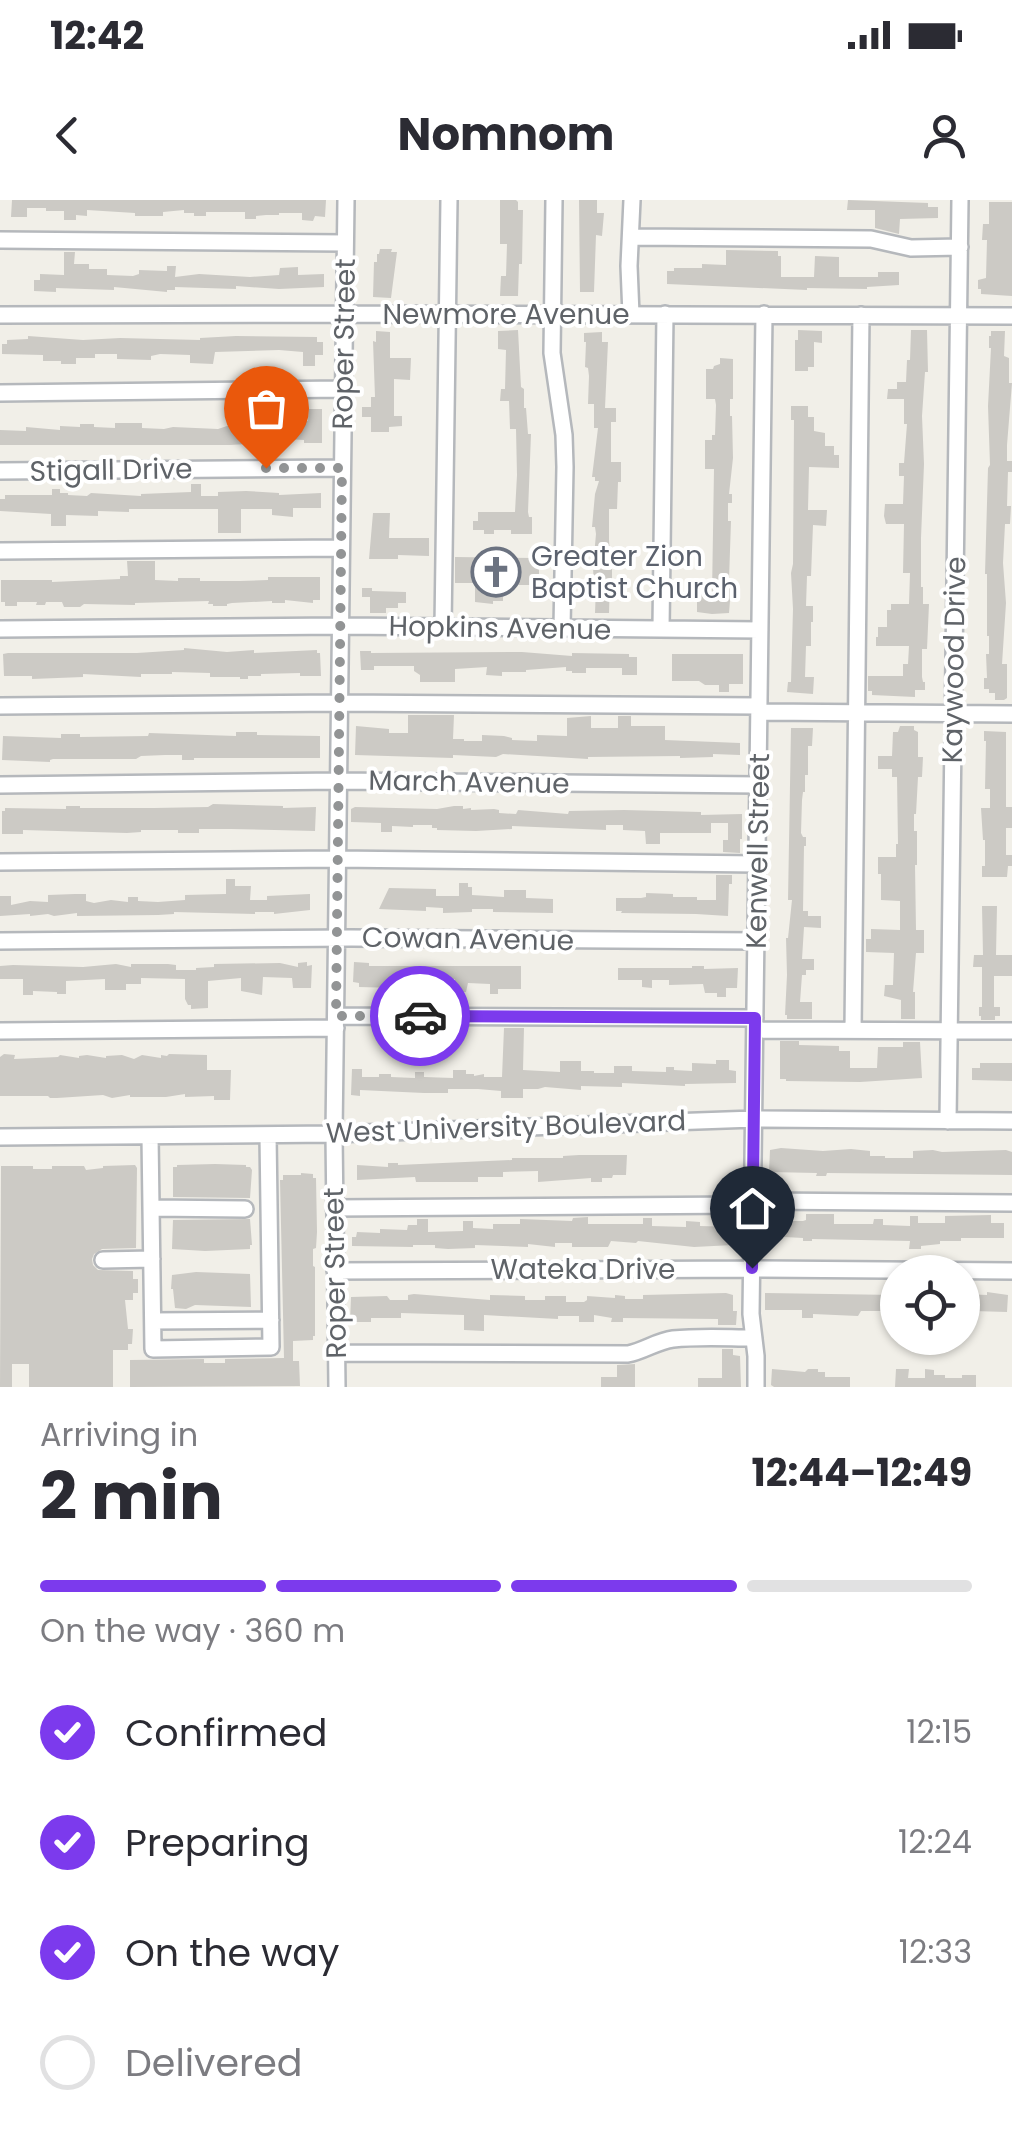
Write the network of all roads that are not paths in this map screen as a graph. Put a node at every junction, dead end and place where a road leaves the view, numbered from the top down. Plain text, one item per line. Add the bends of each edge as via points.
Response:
1 (346, 200) edge
2 (449, 200) edge
3 (554, 200) edge
4 (632, 200) edge
5 (960, 200) edge
6 (632, 237) junction
7 (0, 240) edge
8 (345, 242) junction
9 (960, 247) junction
10 (344, 314) junction
11 (448, 314) junction
12 (552, 314) junction
13 (665, 314) junction
14 (764, 314) junction
15 (631, 315) junction
16 (861, 315) junction
17 (0, 316) edge
18 (959, 316) junction
19 (1012, 316) edge
20 (343, 390) junction
21 (0, 393) edge
22 (342, 468) junction
23 (0, 471) edge
24 (341, 548) junction
25 (0, 551) edge
26 (340, 626) junction
27 (443, 627) junction
28 (562, 628) junction
29 (0, 629) edge
30 (661, 629) junction
31 (760, 630) junction
32 (338, 703) junction
33 (0, 706) edge
34 (759, 709) junction
35 (857, 713) junction
36 (953, 713) junction
37 (1012, 714) edge
38 (337, 781) junction
39 (0, 785) edge
40 (759, 785) junction
41 (336, 859) junction
42 (0, 862) edge
43 (757, 864) junction
44 (337, 938) junction
45 (0, 941) edge
46 (756, 942) junction
47 (336, 1022) junction
48 (755, 1024) junction
49 (854, 1030) junction
50 (0, 1031) edge
51 (949, 1031) junction
52 (1012, 1031) edge
53 (754, 1118) junction
54 (948, 1120) junction
55 (1012, 1121) edge
56 (334, 1134) junction
57 (268, 1135) junction
58 (150, 1136) junction
59 (0, 1137) edge
60 (752, 1203) junction
61 (1012, 1203) edge
62 (151, 1208) junction
63 (334, 1208) junction
64 (245, 1209) dead end
65 (152, 1259) junction
66 (95, 1260) dead end
67 (752, 1268) junction
68 (335, 1270) junction
69 (1012, 1271) edge
70 (270, 1320) junction
71 (153, 1321) junction
72 (754, 1338) junction
73 (336, 1353) junction
74 (337, 1387) edge
75 (756, 1387) edge

1 - 8 street, Roper Street
2 - 11 street
3 - 12 street
4 - 6 street
5 - 9 street, Kaywood Drive
6 - 9 street via 872,239 911,248
6 - 15 street
7 - 8 street
8 - 10 street, Roper Street
9 - 18 street, Kaywood Drive
10 - 11 street, Newmore Avenue
10 - 17 street, Newmore Avenue
10 - 20 street, Roper Street
11 - 12 street, Newmore Avenue
11 - 27 street
12 - 15 street, Newmore Avenue
12 - 28 street via 564,435
13 - 14 street, Newmore Avenue
13 - 15 street, Newmore Avenue
13 - 30 street
14 - 16 street, Newmore Avenue
14 - 31 street, Kenwell Street
16 - 18 street, Newmore Avenue
16 - 35 street
18 - 19 street, Newmore Avenue
18 - 36 street, Kaywood Drive
20 - 21 street
20 - 22 street, Roper Street
22 - 23 street, Stigall Drive
22 - 24 street, Roper Street
24 - 25 street
24 - 26 street, Roper Street
26 - 27 street, Hopkins Avenue
26 - 29 street, Hopkins Avenue
26 - 32 street, Roper Street
27 - 28 street, Hopkins Avenue
28 - 30 street, Hopkins Avenue
30 - 31 street, Hopkins Avenue
31 - 34 street, Kenwell Street
32 - 33 street
32 - 34 street
32 - 38 street, Roper Street
34 - 35 street
34 - 40 street, Kenwell Street
35 - 36 street
35 - 49 street
36 - 37 street
36 - 51 street, Kaywood Drive
38 - 39 street, March Avenue
38 - 40 street, March Avenue
38 - 41 street, Roper Street
40 - 43 street, Kenwell Street
41 - 42 street
41 - 43 street
41 - 44 street, Roper Street
43 - 46 street, Kenwell Street
44 - 45 street, Cowan Avenue
44 - 46 street, Cowan Avenue
44 - 47 street, Roper Street
46 - 48 street, Kenwell Street
47 - 48 street
47 - 50 street
47 - 56 street, Roper Street
48 - 49 street
48 - 53 street, Kenwell Street
49 - 51 street
51 - 52 street
51 - 54 street, Kaywood Drive
53 - 54 street, West University Boulevard
53 - 56 street, West University Boulevard
53 - 60 street, Kenwell Street
54 - 55 street, West University Boulevard
56 - 57 street, West University Boulevard
56 - 63 street, Roper Street
57 - 58 street, West University Boulevard
57 - 70 street
58 - 59 street, West University Boulevard
58 - 62 street
60 - 61 street
60 - 63 street
60 - 67 street, Kenwell Street
62 - 64 street
62 - 65 street
63 - 68 street, Roper Street
65 - 66 street
65 - 71 street
67 - 68 street, Wateka Drive
67 - 69 street, Wateka Drive
67 - 72 street, Kenwell Street
68 - 73 street, Roper Street
70 - 71 street
70 - 71 street via 271,1347 153,1348
72 - 73 street via 673,1339 628,1354
72 - 75 street, Kenwell Street
73 - 74 street, Roper Street

